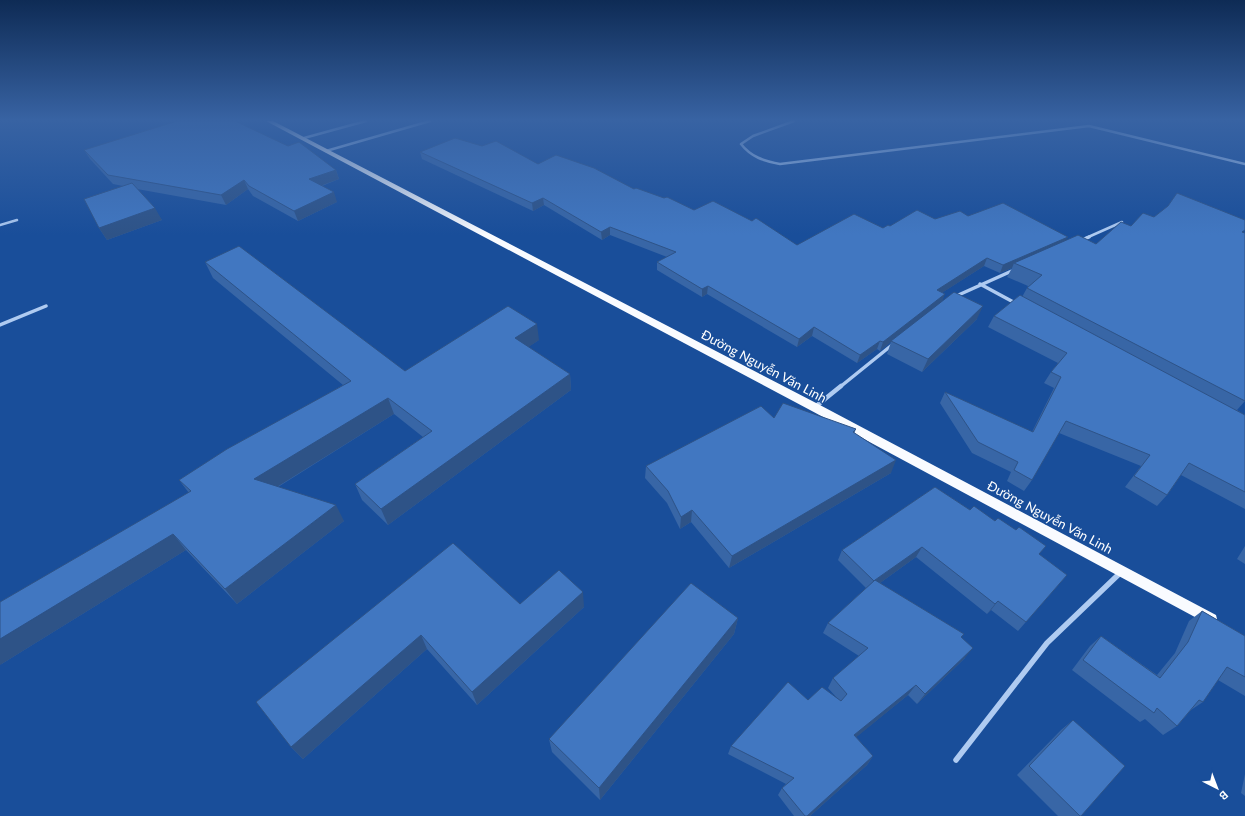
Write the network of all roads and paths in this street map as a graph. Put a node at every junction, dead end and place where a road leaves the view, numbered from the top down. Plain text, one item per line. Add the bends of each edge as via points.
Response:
1 (341, 159) edge
2 (760, 159) edge
3 (820, 159) edge
4 (1225, 159) edge
5 (1245, 164) edge
6 (17, 220) dead end
7 (1122, 222) edge
8 (0, 225) edge
9 (1072, 244) edge
10 (1016, 269) edge
11 (980, 284) junction
12 (952, 298) edge
13 (46, 306) dead end
14 (1022, 307) edge
15 (0, 325) edge
16 (896, 342) edge
17 (814, 407) junction
18 (1123, 571) junction
19 (1218, 622) edge
20 (956, 760) dead end

1 - 17 main road, Đường Nguyễn Văn Linh
2 - 3 street via 780,164
4 - 5 street
6 - 8 street
7 - 9 street
10 - 11 street
11 - 12 street
11 - 14 street
13 - 15 street
16 - 17 street
17 - 18 main road, Đường Nguyễn Văn Linh
18 - 19 main road, Đường Nguyễn Văn Linh
18 - 20 street via 1047,643

